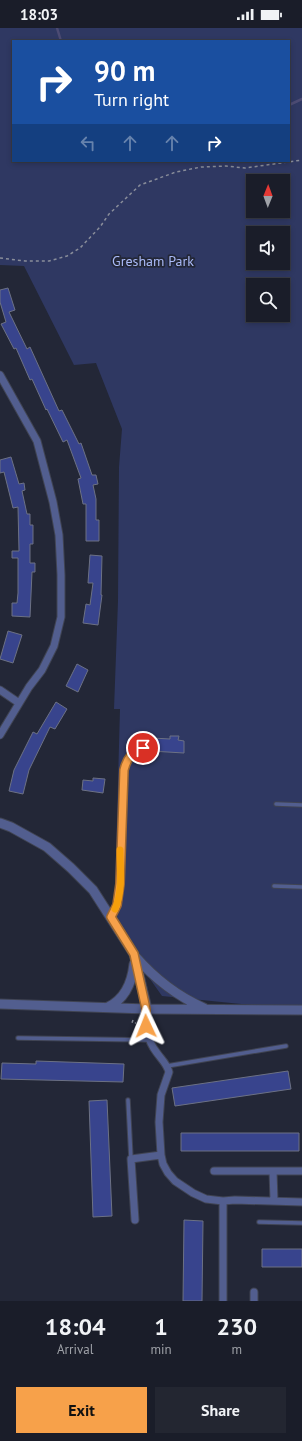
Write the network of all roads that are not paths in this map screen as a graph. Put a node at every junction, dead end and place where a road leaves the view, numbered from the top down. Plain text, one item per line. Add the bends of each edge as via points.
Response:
1 (0, 374) edge
2 (0, 690) edge
3 (19, 704) junction
4 (0, 735) edge
5 (143, 748) dead end
6 (276, 804) dead end
7 (302, 805) edge
8 (0, 823) edge
9 (274, 886) dead end
10 (302, 886) edge
11 (111, 917) junction
12 (134, 954) junction
13 (0, 1004) edge
14 (107, 1008) junction
15 (146, 1009) junction
16 (208, 1010) junction
17 (302, 1010) edge
18 (148, 1037) junction
19 (18, 1038) dead end
20 (286, 1046) dead end
21 (167, 1066) junction
22 (128, 1100) dead end
23 (161, 1155) junction
24 (131, 1159) junction
25 (214, 1171) dead end
26 (273, 1171) junction
27 (302, 1171) edge
28 (223, 1201) junction
29 (274, 1201) junction
30 (302, 1202) edge
31 (135, 1220) dead end
32 (259, 1222) dead end
33 (302, 1223) edge
34 (254, 1292) dead end
35 (223, 1301) edge
36 (254, 1301) edge

1 - 3 street via 37,442 59,536 60,617 54,646 42,670
2 - 3 street
3 - 4 street
5 - 11 lane via 131,754 124,770 120,884 117,905
6 - 7 lane
8 - 11 street via 47,847 93,890
9 - 10 lane
11 - 12 street
12 - 14 street via 130,984 123,996
12 - 15 street
12 - 16 street via 158,980
13 - 14 street
14 - 15 street
15 - 16 street
15 - 18 street
16 - 17 street
18 - 19 lane
18 - 21 street
20 - 21 lane
21 - 23 street via 169,1072 161,1095 159,1122
22 - 24 lane
23 - 24 street
23 - 28 street via 168,1174 175,1181 206,1199
24 - 31 street
25 - 26 street
26 - 27 street
26 - 29 street
28 - 29 street
28 - 35 street
29 - 30 street
32 - 33 lane
34 - 36 street

